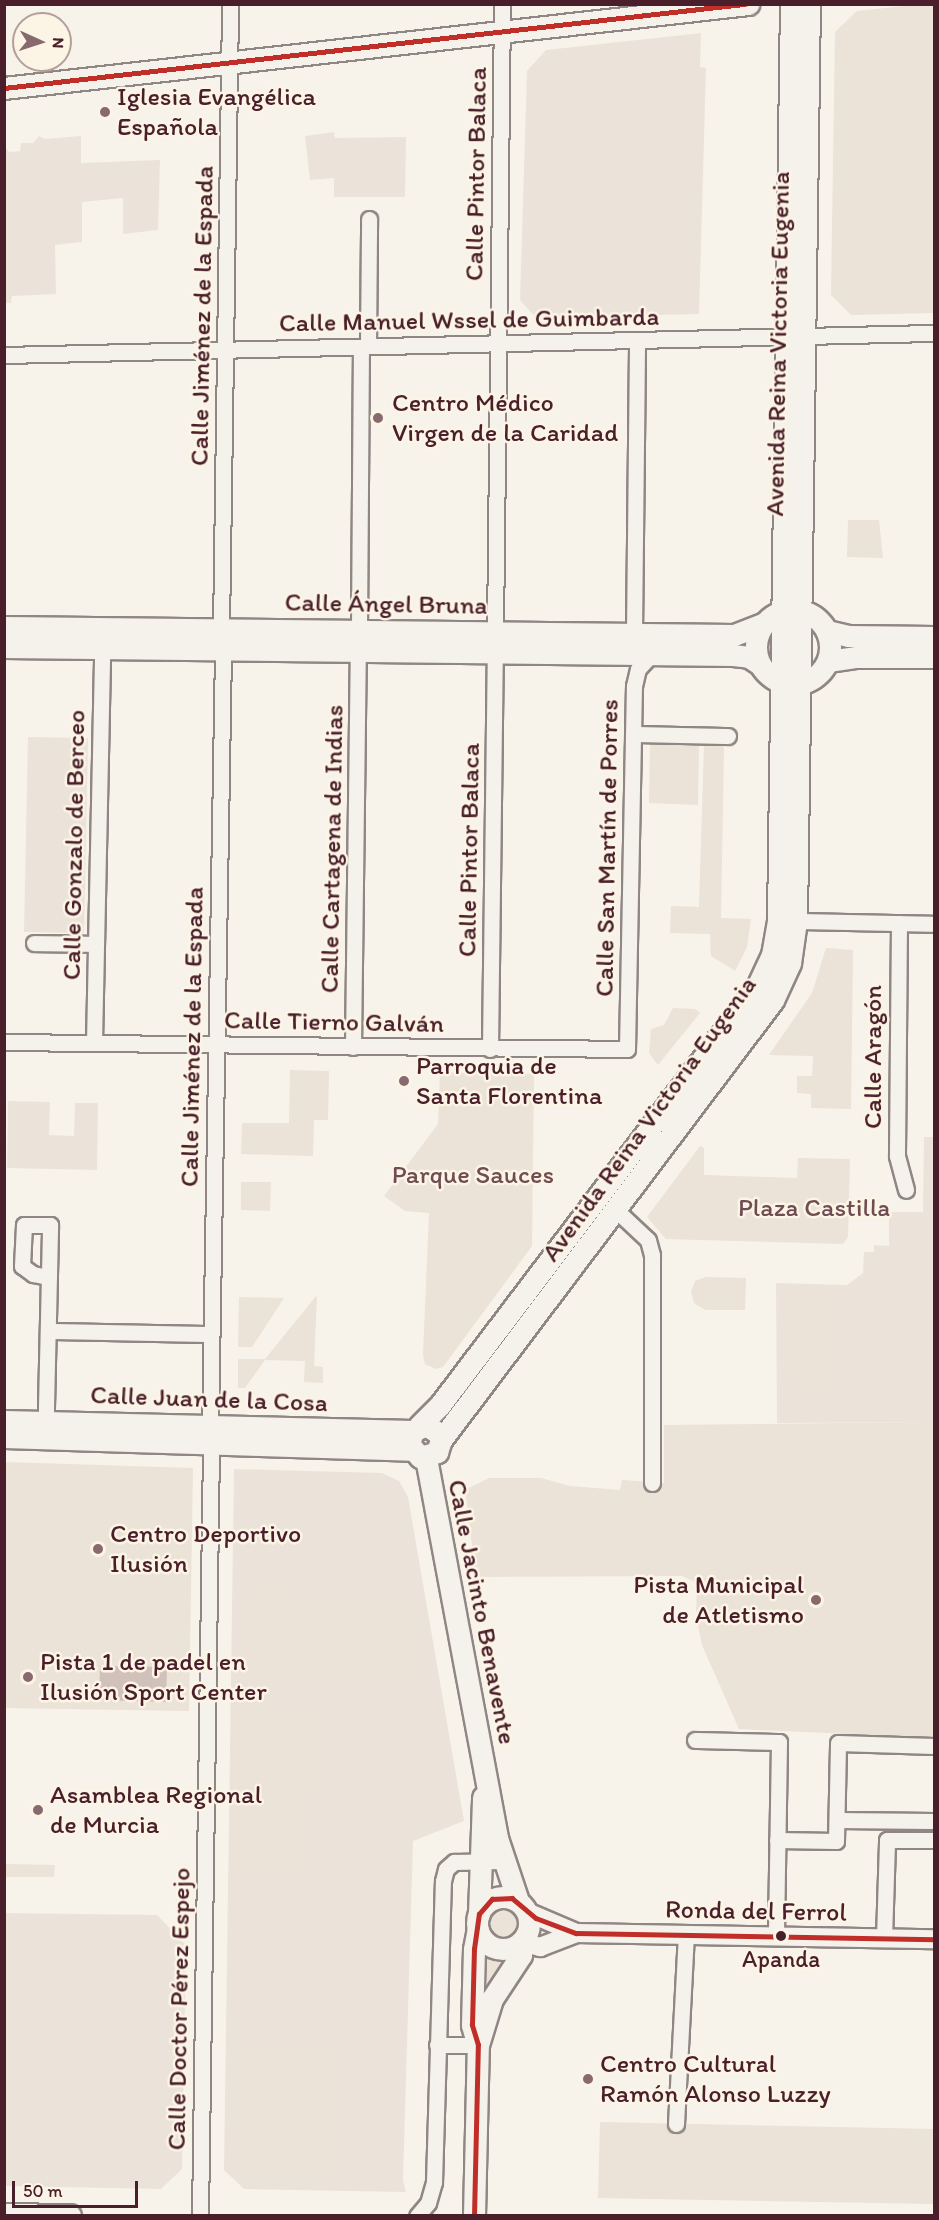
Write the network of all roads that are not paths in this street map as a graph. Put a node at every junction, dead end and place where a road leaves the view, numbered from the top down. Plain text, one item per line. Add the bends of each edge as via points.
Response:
1 (230, 4) edge
2 (502, 4) edge
3 (748, 4) edge
4 (791, 4) edge
5 (809, 4) edge
6 (502, 32) junction
7 (230, 62) junction
8 (4, 88) edge
9 (369, 219) dead end
10 (934, 333) edge
11 (795, 337) junction
12 (638, 340) junction
13 (498, 344) junction
14 (365, 347) junction
15 (225, 350) junction
16 (4, 355) edge
17 (782, 615) junction
18 (4, 627) edge
19 (359, 630) junction
20 (827, 631) junction
21 (634, 634) junction
22 (934, 637) edge
23 (222, 639) junction
24 (495, 642) junction
25 (4, 647) edge
26 (102, 648) junction
27 (358, 651) junction
28 (652, 654) junction
29 (934, 657) edge
30 (828, 661) junction
31 (760, 665) junction
32 (790, 683) junction
33 (633, 734) junction
34 (728, 736) dead end
35 (796, 921) junction
36 (899, 923) junction
37 (934, 924) edge
38 (34, 943) dead end
39 (96, 944) junction
40 (4, 1042) edge
41 (94, 1042) junction
42 (216, 1044) junction
43 (353, 1047) junction
44 (490, 1049) junction
45 (627, 1049) joint
46 (906, 1190) dead end
47 (617, 1211) junction
48 (49, 1277) dead end
49 (48, 1331) junction
50 (211, 1334) junction
51 (440, 1405) junction
52 (4, 1420) edge
53 (46, 1422) junction
54 (386, 1432) junction
55 (211, 1435) junction
56 (4, 1437) edge
57 (417, 1441) junction
58 (651, 1483) dead end
59 (695, 1740) dead end
60 (934, 1746) edge
61 (485, 1775) junction
62 (837, 1820) junction
63 (934, 1821) edge
64 (777, 1840) junction
65 (934, 1840) edge
66 (502, 1861) junction
67 (479, 1862) junction
68 (523, 1906) junction
69 (478, 1922) junction
70 (576, 1933) junction
71 (686, 1935) junction
72 (776, 1936) junction
73 (884, 1938) junction
74 (934, 1939) edge
75 (521, 1942) junction
76 (436, 2045) junction
77 (478, 2045) junction
78 (676, 2124) dead end
79 (4, 2215) edge
80 (70, 2216) edge
81 (200, 2216) edge
82 (417, 2216) edge
83 (474, 2216) edge

1 - 7 street, Calle Jiménez de la Espada
2 - 6 street, Calle Pintor Balaca
3 - 6 main road
4 - 11 main road, Avenida Reina Victoria Eugenia
5 - 11 main road, Avenida Reina Victoria Eugenia
6 - 7 main road
6 - 13 street, Calle Pintor Balaca
7 - 8 main road
7 - 15 street, Calle Jiménez de la Espada
9 - 14 street
10 - 11 street, Calle Manuel Wssel de Guimbarda
11 - 12 street, Calle Manuel Wssel de Guimbarda
11 - 17 main road, Avenida Reina Victoria Eugenia
12 - 13 street, Calle Manuel Wssel de Guimbarda
12 - 21 street
13 - 14 street, Calle Manuel Wssel de Guimbarda
13 - 24 street, Calle Pintor Balaca
14 - 15 street, Calle Manuel Wssel de Guimbarda
14 - 19 street
15 - 16 street, Calle Manuel Wssel de Guimbarda
15 - 23 street, Calle Jiménez de la Espada
17 - 20 main road via 814,616
17 - 21 main road, Calle Ángel Bruna via 734,635
17 - 31 main road, Avenida Reina Victoria Eugenia via 756,644
17 - 32 main road, Avenida Reina Victoria Eugenia
18 - 23 main road, Calle Ángel Bruna
19 - 23 main road, Calle Ángel Bruna
19 - 24 main road, Calle Ángel Bruna
20 - 22 main road via 848,636
20 - 30 main road
21 - 24 main road, Calle Ángel Bruna
23 - 26 main road, Calle Ángel Bruna
23 - 27 main road, Calle Ángel Bruna
23 - 42 street, Calle Jiménez de la Espada
24 - 27 main road, Calle Ángel Bruna
24 - 28 main road, Calle Ángel Bruna
24 - 44 street, Calle Pintor Balaca
25 - 26 main road, Calle Ángel Bruna
26 - 39 street, Calle Gonzalo de Berceo
27 - 43 street, Calle Cartagena de Indias
28 - 31 main road, Calle Ángel Bruna via 744,656
28 - 33 street, Calle San Martín de Porres via 635,677
29 - 30 main road
30 - 32 main road via 817,676
31 - 32 main road
32 - 35 main road, Avenida Reina Victoria Eugenia
32 - 51 main road, Avenida Reina Victoria Eugenia via 778,920 766,971
33 - 34 street
33 - 45 street, Calle San Martín de Porres
35 - 36 street
35 - 47 main road, Avenida Reina Victoria Eugenia via 790,963 772,1000
36 - 37 street
36 - 46 street, Calle Aragón via 897,1156
38 - 39 street
39 - 41 street, Calle Gonzalo de Berceo
40 - 41 street, Calle Tierno Galván
41 - 42 street, Calle Tierno Galván
42 - 43 street, Calle Tierno Galván
42 - 50 street, Calle Jiménez de la Espada
43 - 44 street, Calle Tierno Galván
44 - 45 street, Calle Tierno Galván
47 - 57 main road, Avenida Reina Victoria Eugenia via 441,1440 437,1452
47 - 58 street via 648,1239 652,1255
48 - 49 street
49 - 50 street
49 - 53 street
50 - 55 street, Calle Jiménez de la Espada
51 - 54 main road
51 - 57 main road, Avenida Reina Victoria Eugenia
52 - 53 main road, Calle Juan de la Cosa
53 - 55 main road, Calle Juan de la Cosa
54 - 55 main road, Calle Juan de la Cosa
54 - 57 main road, Calle Juan de la Cosa
55 - 56 main road, Calle Juan de la Cosa
55 - 57 main road, Calle Juan de la Cosa
55 - 81 street, Calle Doctor Pérez Espejo
57 - 61 main road, Calle Jacinto Benavente
59 - 64 street via 779,1742
60 - 62 street via 838,1743
61 - 66 main road, Calle Jacinto Benavente
61 - 67 main road, Calle Jacinto Benavente
62 - 63 street
62 - 64 street via 836,1840
64 - 72 street
65 - 73 street via 887,1840
66 - 67 street
66 - 68 main road, Calle Jacinto Benavente
67 - 69 main road, Calle Jacinto Benavente
67 - 76 street via 454,1862 446,1869 443,1881
68 - 69 main road via 505,1896 492,1899
68 - 70 street, Ronda del Ferrol
68 - 75 main road via 529,1928
69 - 75 main road via 485,1941 496,1948 509,1948
69 - 77 main road, Calle Jacinto Benavente via 472,2025
70 - 71 street, Ronda del Ferrol
70 - 75 street, Ronda del Ferrol via 540,1947
71 - 72 street, Ronda del Ferrol
71 - 78 street
72 - 73 street, Ronda del Ferrol
73 - 74 street, Ronda del Ferrol
75 - 77 main road, Calle Jacinto Benavente via 518,1963 495,1992
76 - 77 street
76 - 82 street via 434,2182 428,2203
77 - 83 main road, Calle Jacinto Benavente
79 - 80 main road

